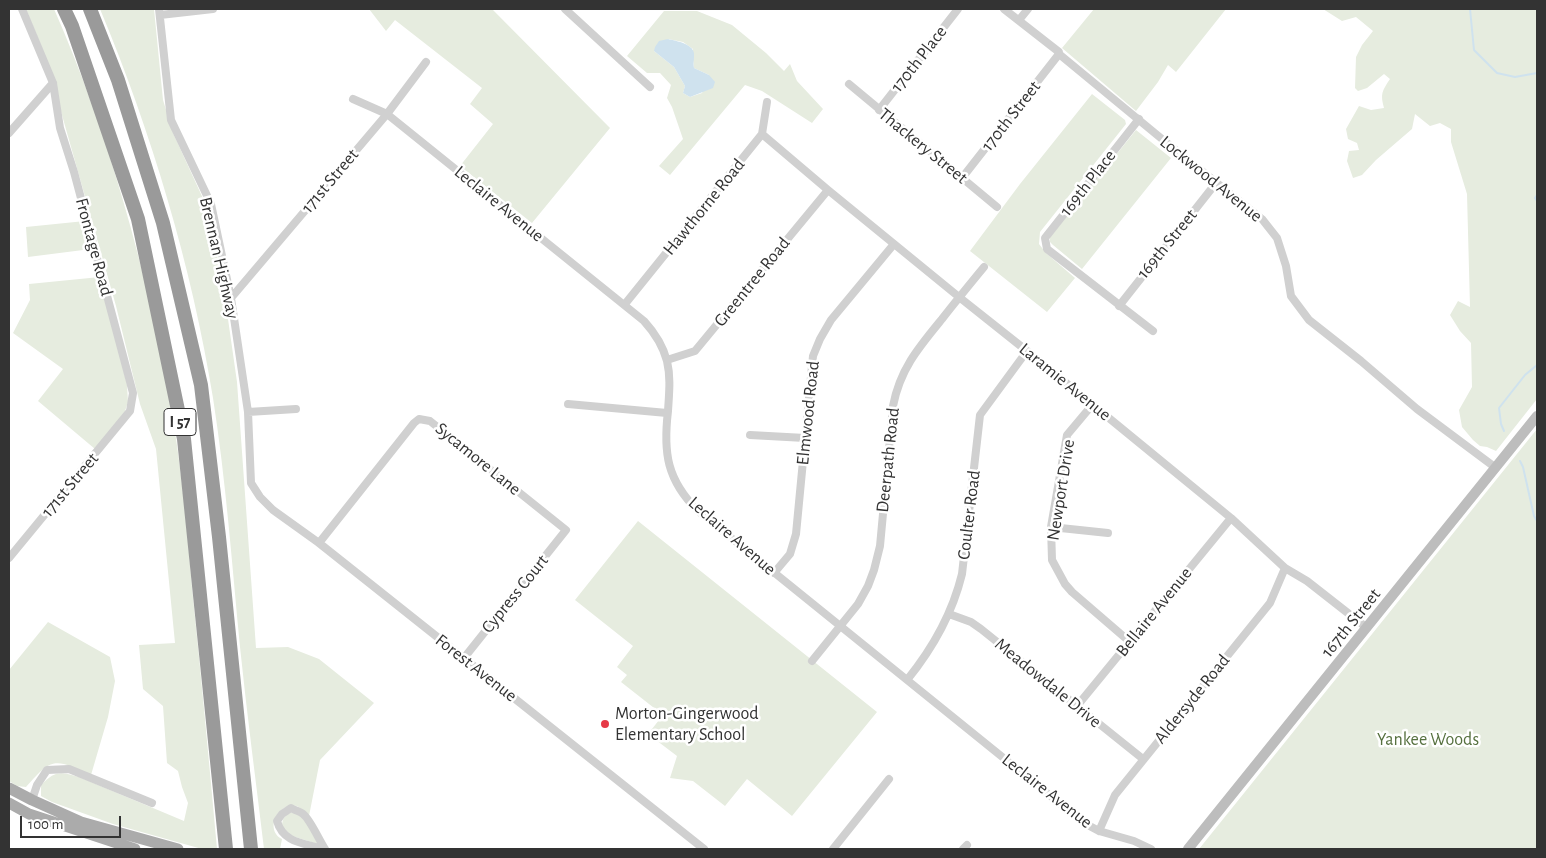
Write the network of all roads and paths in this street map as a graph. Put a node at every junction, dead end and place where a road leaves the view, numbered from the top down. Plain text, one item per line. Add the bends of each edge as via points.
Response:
1 (22, 9) edge
2 (64, 9) edge
3 (90, 9) edge
4 (213, 9) edge
5 (565, 9) edge
6 (958, 9) edge
7 (1004, 9) edge
8 (1028, 9) edge
9 (160, 12) edge
10 (1019, 20) junction
11 (1059, 54) junction
12 (426, 62) dead end
13 (53, 83) junction
14 (848, 84) dead end
15 (650, 87) dead end
16 (353, 99) dead end
17 (766, 102) dead end
18 (879, 110) junction
19 (387, 114) junction
20 (1139, 119) junction
21 (9, 133) edge
22 (762, 134) junction
23 (962, 178) junction
24 (1216, 183) junction
25 (828, 190) junction
26 (997, 207) dead end
27 (894, 244) junction
28 (984, 267) dead end
29 (959, 297) junction
30 (231, 298) junction
31 (625, 304) junction
32 (1119, 306) junction
33 (1152, 331) dead end
34 (1027, 350) junction
35 (667, 360) junction
36 (568, 404) dead end
37 (1092, 404) junction
38 (296, 409) dead end
39 (130, 412) joint
40 (248, 412) junction
41 (667, 413) junction
42 (1537, 416) edge
43 (750, 435) dead end
44 (805, 438) junction
45 (1496, 468) junction
46 (251, 483) joint
47 (1231, 518) junction
48 (1051, 527) junction
49 (566, 530) joint
50 (1108, 533) dead end
51 (319, 543) junction
52 (9, 558) edge
53 (1285, 568) junction
54 (774, 573) junction
55 (949, 614) junction
56 (841, 626) junction
57 (1367, 628) junction
58 (1130, 642) junction
59 (464, 658) junction
60 (812, 661) dead end
61 (907, 680) junction
62 (1077, 706) junction
63 (1143, 759) junction
64 (889, 779) dead end
65 (9, 788) edge
66 (32, 800) junction
67 (9, 803) edge
68 (152, 803) dead end
69 (1099, 831) junction
70 (135, 849) edge
71 (178, 849) edge
72 (226, 849) edge
73 (250, 849) edge
74 (324, 849) edge
75 (704, 849) edge
76 (833, 849) edge
77 (1150, 849) edge
78 (1188, 849) edge

1 - 13 street, Frontage Road
2 - 72 highway, I 57 via 138,220 184,439
3 - 73 highway, I 57 via 118,80 163,223 200,385 220,547
4 - 9 street
5 - 15 street
6 - 18 street, 170th Place
7 - 10 street, Lockwood Avenue
8 - 10 street
9 - 30 street, Brennan Highway via 171,120 211,204
10 - 11 street, Lockwood Avenue
11 - 20 street, Lockwood Avenue
11 - 23 street, 170th Street
12 - 19 street, 171st Street
13 - 21 street
13 - 39 street, Frontage Road via 60,128 133,393
14 - 18 street, Thackery Street
16 - 19 street, Leclaire Avenue
17 - 22 street
18 - 23 street, Thackery Street
19 - 30 street, 171st Street
19 - 31 street, Leclaire Avenue
20 - 24 street, Lockwood Avenue
20 - 32 street, 169th Place via 1044,238 1047,249
22 - 25 street, Laramie Avenue
22 - 31 street, Hawthorne Road
23 - 26 street, Thackery Street
24 - 32 street, 169th Street
24 - 45 street, Lockwood Avenue via 1262,219 1277,238 1291,296 1309,320 1417,409
25 - 27 street, Laramie Avenue
25 - 35 street, Greentree Road via 695,351
27 - 29 street, Laramie Avenue
27 - 44 street, Elmwood Road via 831,320 820,339 811,369
28 - 29 street, Deerpath Road
29 - 34 street, Laramie Avenue
29 - 56 street, Deerpath Road via 917,348 903,372 893,406 880,546 863,597
30 - 40 street, Brennan Highway
31 - 35 street, Leclaire Avenue via 644,320
32 - 33 street
34 - 37 street, Laramie Avenue
34 - 55 street, Coulter Road via 980,415 962,574
35 - 41 street, Leclaire Avenue via 670,390
36 - 41 street
37 - 47 street, Laramie Avenue
37 - 48 street, Newport Drive via 1067,435
38 - 40 street
39 - 52 street, 171st Street
40 - 46 street, Brennan Highway
41 - 54 street, Leclaire Avenue via 668,463 684,495
42 - 45 main road, 167th Street
43 - 44 street
44 - 54 street, Elmwood Road via 794,543 790,554
45 - 57 main road, 167th Street
46 - 51 street, Forest Avenue via 273,510
47 - 53 street, Laramie Avenue
47 - 58 street, Bellaire Avenue
48 - 50 street
48 - 58 street, Newport Drive via 1052,560 1065,584
49 - 51 street, Sycamore Lane via 430,420 419,419
49 - 59 street, Cypress Court
51 - 59 street, Forest Avenue
53 - 57 street, Laramie Avenue
53 - 63 street, Aldersyde Road via 1270,603
54 - 56 street, Leclaire Avenue
55 - 61 street, Coulter Road via 931,648
55 - 62 street, Meadowdale Drive via 981,629
56 - 60 street, Deerpath Road
56 - 61 street, Leclaire Avenue
57 - 78 main road, 167th Street
58 - 62 street, Bellaire Avenue
59 - 75 street, Forest Avenue
61 - 69 street, Leclaire Avenue via 1084,823
62 - 63 street, Meadowdale Drive
63 - 69 street, Aldersyde Road via 1115,795
64 - 76 street
65 - 66 main road
66 - 68 street via 36,785 47,770 69,769
66 - 71 main road via 81,822
67 - 70 main road via 30,814
69 - 77 street, Leclaire Avenue
74 - 74 street via 287,838 277,821 291,808 303,814

